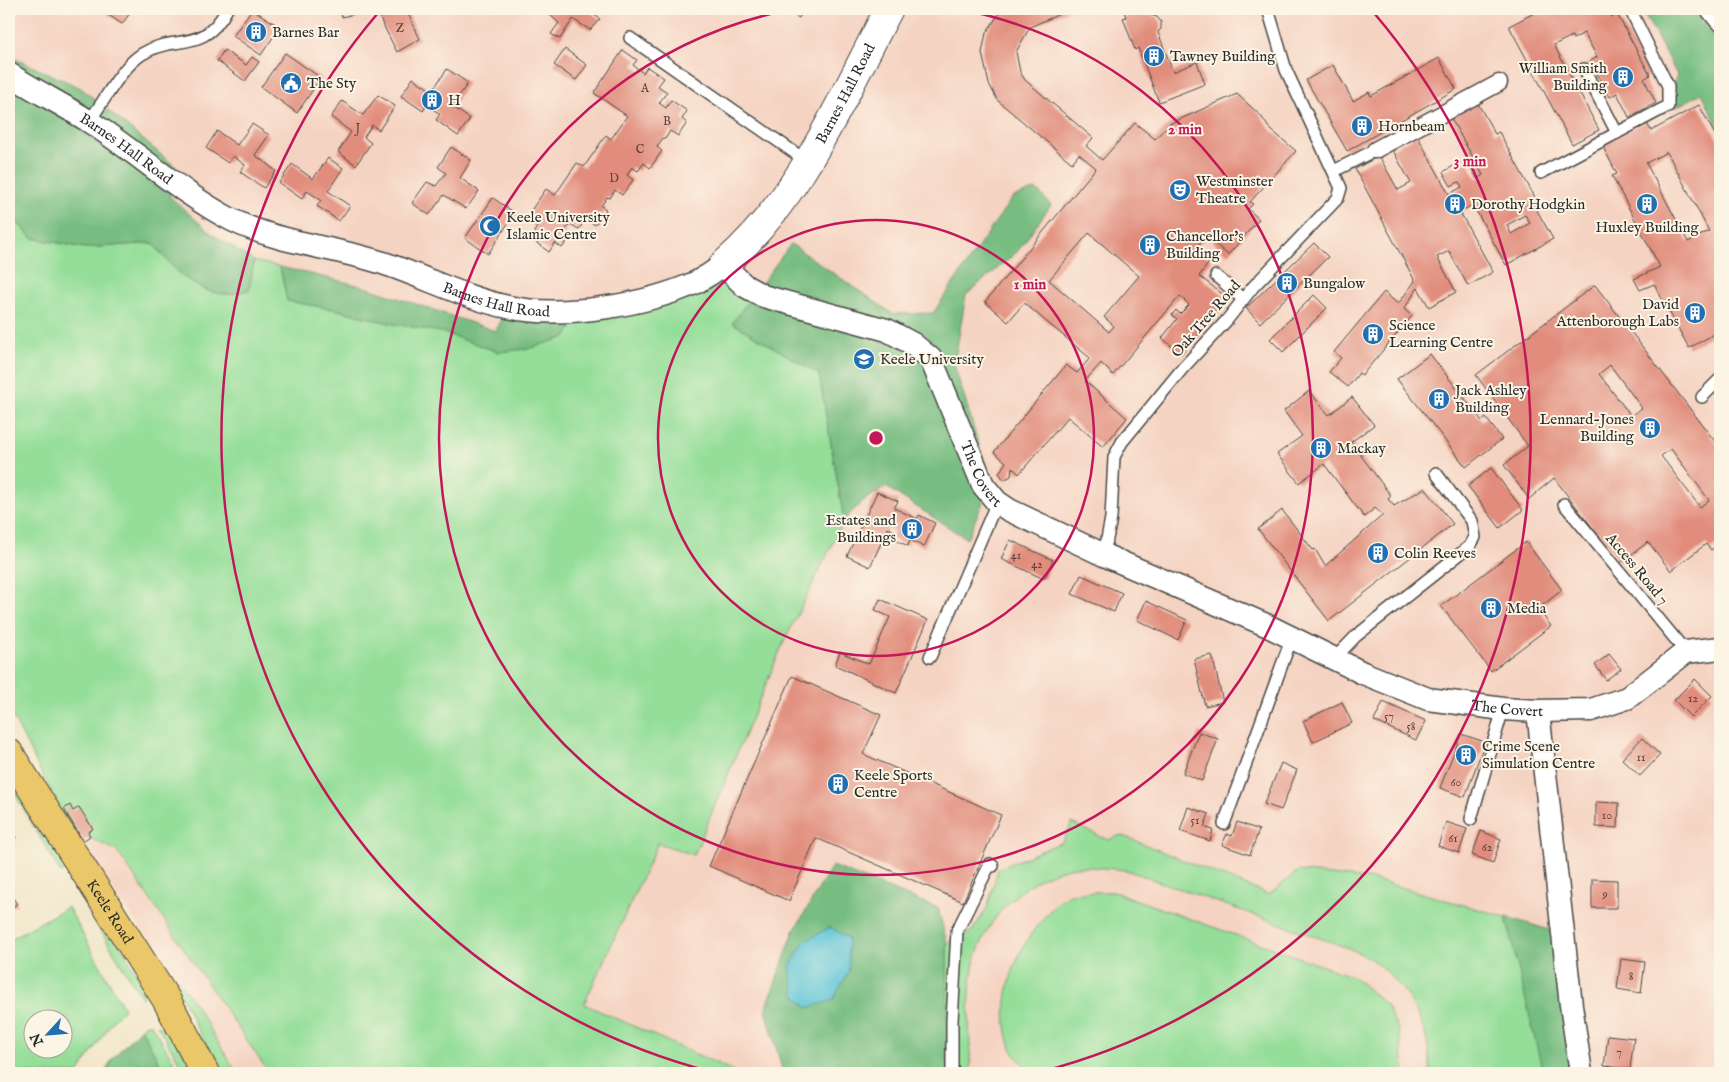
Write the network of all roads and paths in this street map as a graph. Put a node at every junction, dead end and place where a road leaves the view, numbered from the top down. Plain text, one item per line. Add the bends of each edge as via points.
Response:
1 (227, 9) edge
2 (888, 9) edge
3 (1268, 9) edge
4 (1630, 9) edge
5 (1712, 9) edge
6 (1720, 19) edge
7 (630, 38) dead end
8 (1584, 69) dead end
9 (9, 74) edge
10 (1499, 83) dead end
11 (89, 121) junction
12 (1617, 132) junction
13 (1375, 150) joint
14 (808, 162) junction
15 (1334, 171) junction
16 (1541, 173) dead end
17 (723, 265) junction
18 (1216, 276) dead end
19 (1243, 299) junction
20 (1720, 378) edge
21 (1702, 397) dead end
22 (1436, 473) dead end
23 (997, 502) junction
24 (1564, 504) dead end
25 (1104, 555) junction
26 (1292, 637) junction
27 (1720, 648) edge
28 (1686, 652) junction
29 (930, 657) dead end
30 (1333, 660) junction
31 (1503, 709) junction
32 (1538, 711) junction
33 (9, 753) edge
34 (1471, 819) dead end
35 (1224, 824) dead end
36 (993, 866) dead end
37 (205, 1073) edge
38 (952, 1073) edge
39 (1581, 1073) edge

1 - 11 lane via 210,32 198,39 159,47 141,55 116,82
2 - 14 street, Barnes Hall Road
3 - 15 lane, Oak Tree Road via 1286,70
4 - 12 lane via 1668,86 1668,106
5 - 6 street
7 - 14 lane
8 - 12 lane
9 - 11 street, Barnes Hall Road
10 - 13 street
11 - 17 street, Barnes Hall Road via 234,221 382,263 508,307 583,310 621,304 697,282
12 - 16 lane
13 - 15 lane
14 - 17 street, Barnes Hall Road via 763,227
15 - 19 lane, Oak Tree Road via 1341,188 1338,198
17 - 23 street, The Covert via 745,286 763,296 887,330 913,344 931,359 983,485
18 - 19 lane
19 - 25 lane, Oak Tree Road via 1122,442 1114,457 1111,518
20 - 21 lane
22 - 30 lane via 1472,521 1475,537 1470,546 1356,636
23 - 25 street, The Covert
23 - 29 lane
24 - 28 lane, Access Road 7
25 - 26 street, The Covert
26 - 30 street, The Covert
26 - 35 lane
27 - 28 street
28 - 32 street, The Covert via 1628,698 1591,710
30 - 31 street, The Covert via 1428,699
31 - 32 street, The Covert
31 - 34 lane
32 - 39 street
33 - 37 main road, Keele Road via 166,998
36 - 38 lane via 990,864 957,931

